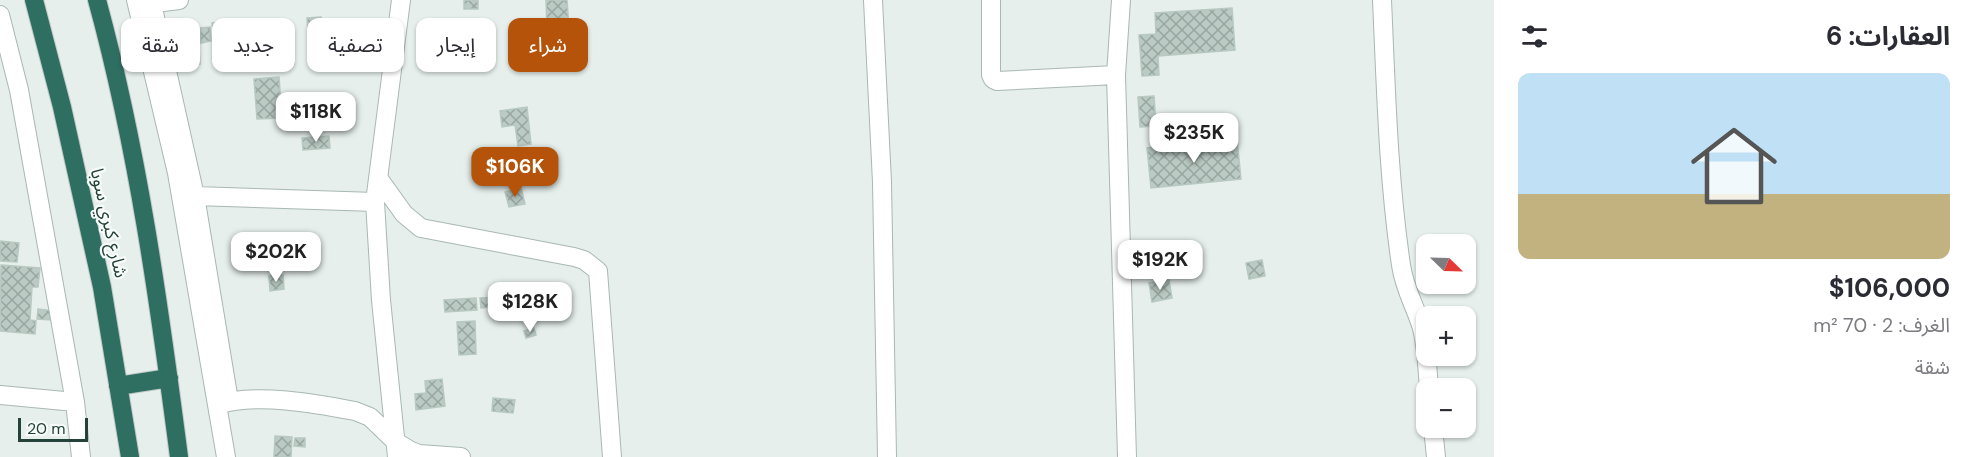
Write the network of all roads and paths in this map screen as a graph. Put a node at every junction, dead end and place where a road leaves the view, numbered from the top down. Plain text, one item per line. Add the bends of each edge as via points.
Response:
1 (34, 0) edge
2 (97, 0) edge
3 (179, 0) edge
4 (401, 0) edge
5 (873, 0) edge
6 (991, 0) edge
7 (1121, 0) edge
8 (1383, 0) edge
9 (142, 3) edge
10 (0, 15) edge
11 (1116, 75) junction
12 (0, 89) edge
13 (19, 90) junction
14 (379, 179) junction
15 (195, 196) junction
16 (375, 202) junction
17 (169, 378) junction
18 (1428, 378) edge
19 (118, 386) junction
20 (0, 395) edge
21 (75, 402) junction
22 (223, 403) junction
23 (1434, 438) edge
24 (397, 449) edge
25 (81, 457) edge
26 (130, 457) edge
27 (179, 457) edge
28 (226, 457) edge
29 (461, 457) edge
30 (612, 457) edge
31 (887, 457) edge
32 (1127, 457) edge
33 (1436, 457) edge

1 - 19 highway, شارع كبري سوبا via 102,286
2 - 17 highway, شارع كبري سوبا via 130,136
3 - 9 street
4 - 14 street
5 - 31 street via 882,182
6 - 11 street via 993,79
7 - 11 street
8 - 18 street via 1400,263 1404,285 1421,325
9 - 15 street
9 - 22 street
10 - 13 street
11 - 32 street
12 - 13 street
13 - 21 street
14 - 16 street
14 - 30 street via 404,214 421,228 574,257 598,272
15 - 16 street
15 - 22 street
16 - 24 street
17 - 19 highway
17 - 27 highway, شارع كبري سوبا
19 - 26 highway, شارع كبري سوبا
20 - 21 street
21 - 25 street
22 - 24 street via 260,399 355,411 370,417
22 - 28 street
23 - 33 street
24 - 29 street

